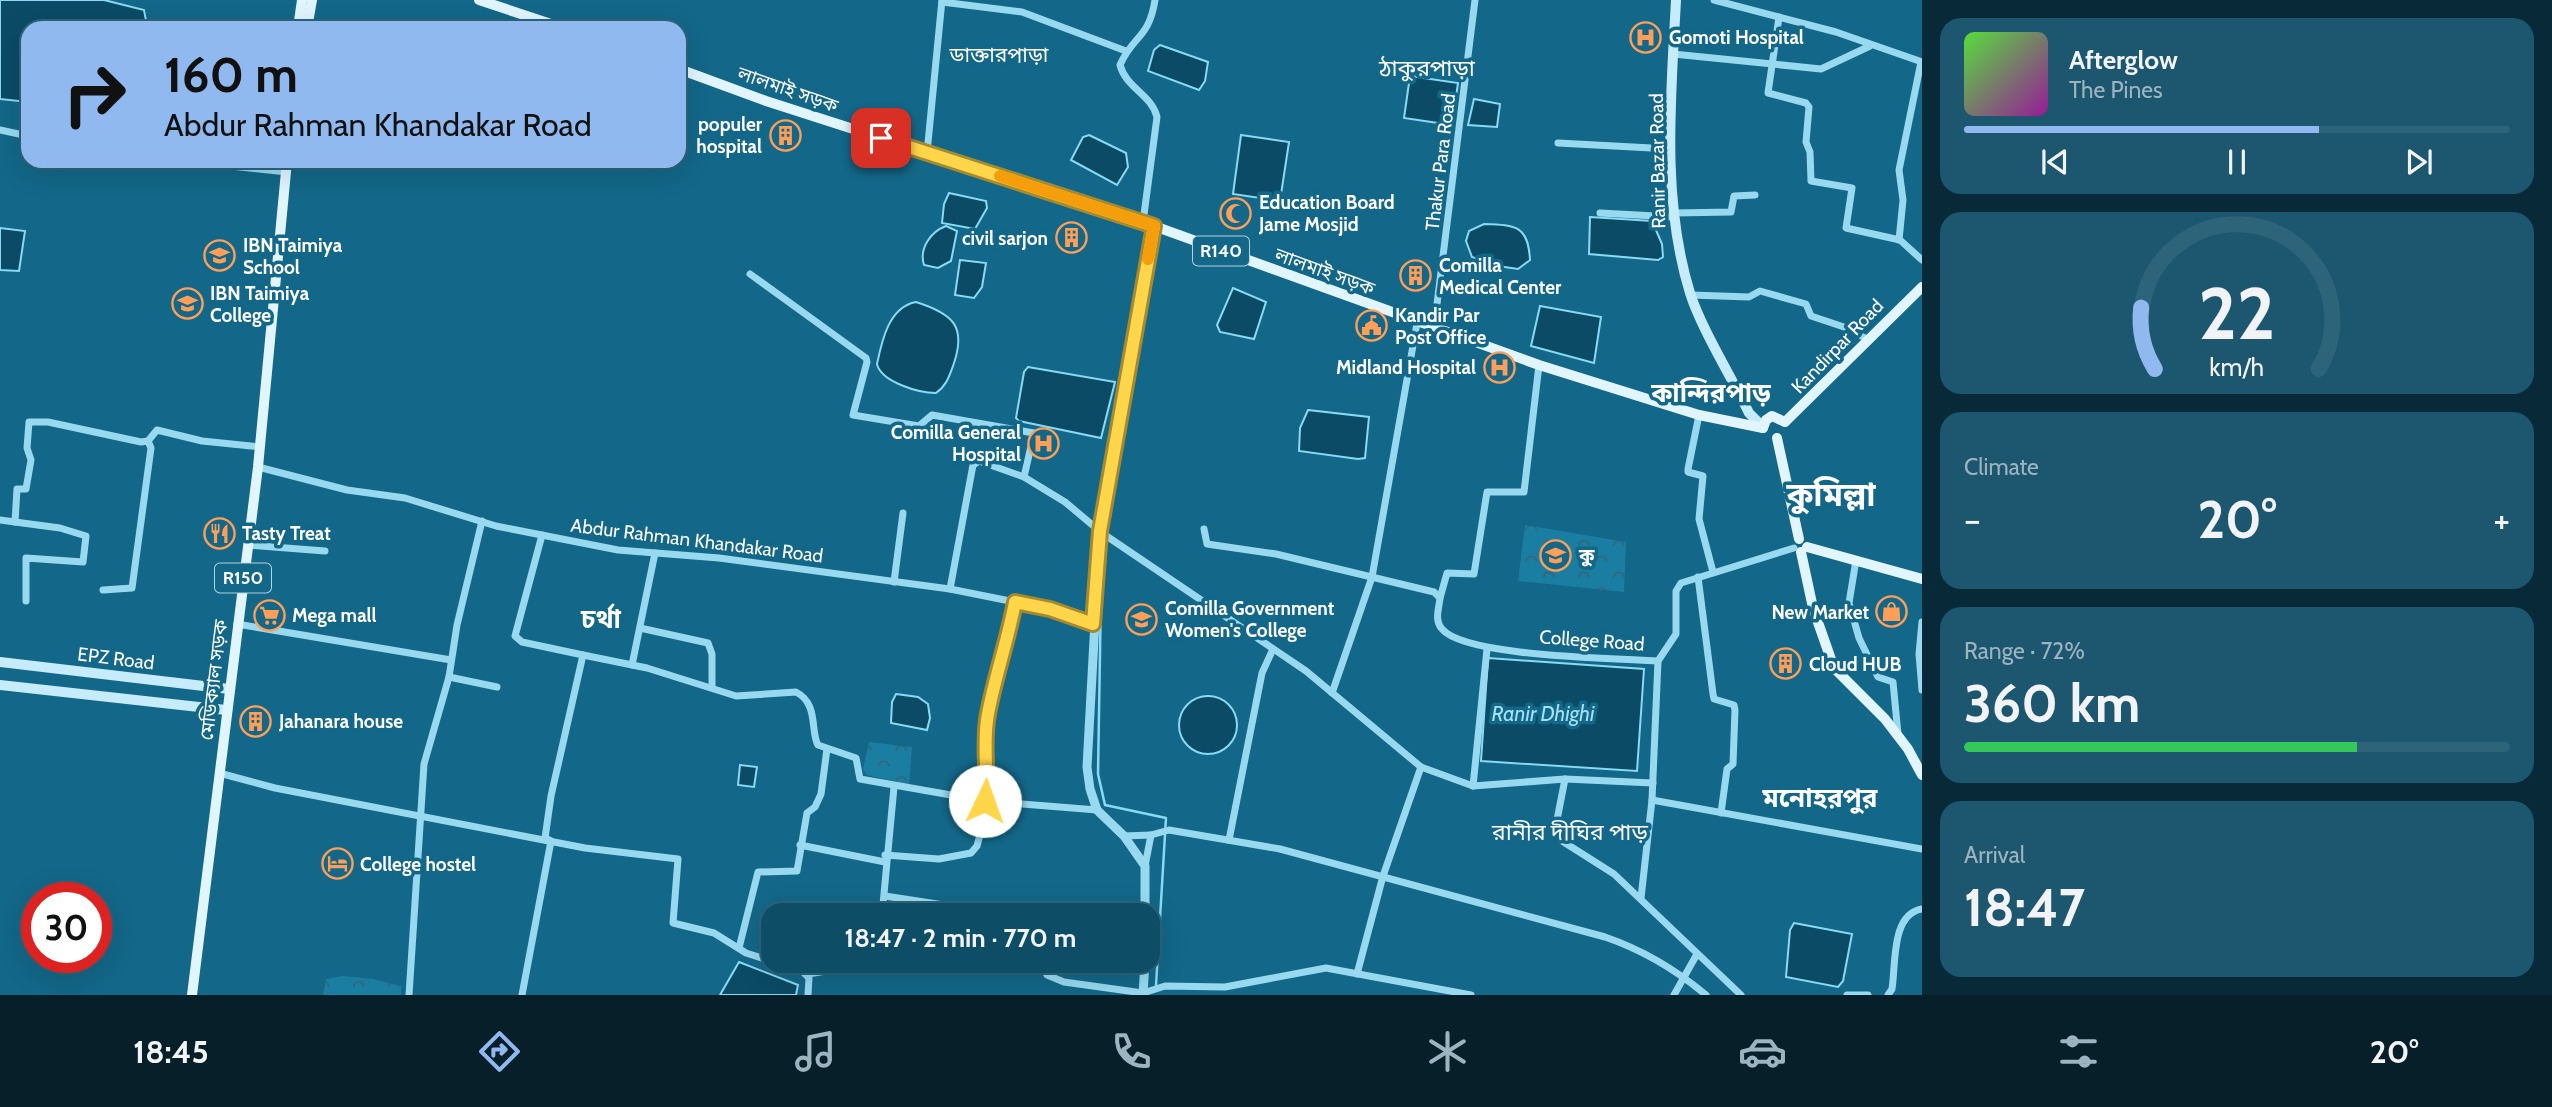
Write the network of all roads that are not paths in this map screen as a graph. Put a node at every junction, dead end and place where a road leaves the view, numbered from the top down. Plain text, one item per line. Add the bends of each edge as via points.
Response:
1 (479, 0) edge
2 (1155, 0) edge
3 (1475, 0) edge
4 (1676, 0) edge
5 (1714, 0) edge
6 (942, 1) edge
7 (307, 4) edge
8 (1779, 17) junction
9 (301, 21) edge
10 (542, 21) edge
11 (1870, 46) junction
12 (1126, 51) junction
13 (1673, 54) junction
14 (1922, 62) edge
15 (1771, 66) junction
16 (686, 72) edge
17 (0, 130) edge
18 (21, 134) edge
19 (1559, 143) dead end
20 (1670, 149) junction
21 (927, 153) junction
22 (287, 168) edge
23 (1755, 195) dead end
24 (1600, 213) dead end
25 (1674, 215) junction
26 (1148, 224) junction
27 (1899, 240) junction
28 (1922, 260) edge
29 (750, 274) dead end
30 (1920, 292) edge
31 (1691, 295) junction
32 (1417, 323) junction
33 (1434, 328) junction
34 (1867, 340) junction
35 (1539, 365) junction
36 (1699, 415) junction
37 (1784, 422) junction
38 (1763, 428) junction
39 (1777, 438) junction
40 (148, 441) junction
41 (260, 447) junction
42 (258, 467) junction
43 (1024, 477) junction
44 (903, 513) dead end
45 (0, 520) edge
46 (482, 521) junction
47 (15, 522) junction
48 (1204, 529) dead end
49 (1101, 532) junction
50 (542, 535) junction
51 (248, 545) junction
52 (1800, 546) junction
53 (325, 551) dead end
54 (655, 553) junction
55 (1856, 560) junction
56 (1713, 572) junction
57 (1372, 577) junction
58 (1698, 577) junction
59 (1922, 579) edge
60 (894, 582) junction
61 (950, 589) junction
62 (103, 590) dead end
63 (1440, 598) junction
64 (26, 601) dead end
65 (1015, 602) junction
66 (1922, 622) edge
67 (237, 624) junction
68 (1093, 624) junction
69 (640, 628) junction
70 (1273, 649) junction
71 (1487, 649) junction
72 (583, 654) junction
73 (451, 660) junction
74 (1658, 661) junction
75 (0, 662) edge
76 (632, 664) junction
77 (449, 677) junction
78 (0, 685) edge
79 (497, 687) dead end
80 (712, 687) junction
81 (229, 688) junction
82 (1922, 690) edge
83 (1332, 693) junction
84 (226, 710) junction
85 (1898, 737) junction
86 (827, 749) junction
87 (1917, 753) edge
88 (1421, 767) junction
89 (219, 773) junction
90 (1922, 775) edge
91 (1565, 779) junction
92 (1653, 783) junction
93 (1473, 786) junction
94 (894, 787) junction
95 (1652, 800) junction
96 (987, 801) junction
97 (1097, 810) junction
98 (1721, 813) junction
99 (421, 815) junction
100 (1151, 835) junction
101 (1124, 836) junction
102 (1229, 840) junction
103 (551, 841) junction
104 (800, 845) junction
105 (1922, 849) edge
106 (885, 858) junction
107 (1145, 866) junction
108 (1382, 876) junction
109 (885, 897) junction
110 (1641, 898) junction
111 (884, 903) edge
112 (928, 903) edge
113 (1145, 903) edge
114 (1922, 909) edge
115 (739, 948) junction
116 (1697, 954) junction
117 (814, 973) edge
118 (1046, 973) edge
119 (1144, 973) edge
120 (808, 974) junction
121 (1357, 974) junction
122 (1683, 975) junction
123 (1143, 994) edge
124 (192, 995) edge
125 (409, 995) edge
126 (522, 995) edge
127 (808, 995) edge
128 (1471, 995) edge
129 (1674, 995) edge
130 (1706, 995) edge
131 (1741, 995) edge
132 (1847, 995) edge
133 (1868, 995) edge
134 (1888, 995) edge

1 - 10 main road
2 - 12 street via 1148,29
3 - 33 street, Thakur Para Road
4 - 13 main road, Ranir Bazar Road
5 - 8 street
6 - 12 street via 1021,12
6 - 21 street
7 - 9 main road
8 - 11 street
8 - 15 street
11 - 14 street
11 - 15 street via 1821,69
12 - 26 street via 1123,76 1151,103 1157,117
13 - 15 street
13 - 20 main road, Ranir Bazar Road
14 - 27 street via 1899,170 1903,200
15 - 27 street via 1768,93 1809,107 1806,142 1811,181 1852,188 1846,228
16 - 21 main road, লালমাই সড়ক / R140
17 - 18 street
19 - 20 street
20 - 25 main road, Ranir Bazar Road
21 - 26 main road, লালমাই সড়ক / R140
22 - 41 main road, মেডিক্যাল সড়ক / R150
23 - 25 street via 1736,195 1731,212
24 - 25 street
25 - 31 main road, Ranir Bazar Road
26 - 32 main road, লালমাই সড়ক / R140
26 - 49 street
27 - 28 street
29 - 43 street via 866,358 853,415 919,426 932,415 1030,432 1036,437
30 - 34 main road, Kandirpar Road
31 - 34 street via 1749,297 1760,291 1806,304 1811,316
31 - 38 main road, Ranir Bazar Road via 1749,413
32 - 33 main road, লালমাই সড়ক / R140
32 - 57 street
33 - 35 main road, লালমাই সড়ক / R140
34 - 37 main road, Kandirpar Road
35 - 36 main road, লালমাই সড়ক / R140
35 - 63 street via 1524,492 1487,492 1474,575 1447,573
36 - 38 main road, লালমাই সড়ক / R140
36 - 56 street via 1688,472 1703,476 1699,519
37 - 38 main road via 1772,416
37 - 39 main road via 1784,433
38 - 39 main road via 1768,437
39 - 52 main road
40 - 41 street via 156,430
40 - 47 street via 29,422 29,477 26,489 16,489
40 - 62 street via 151,449 132,587
41 - 42 main road, মেডিক্যাল সড়ক / R150
42 - 46 street, Abdur Rahman Khandakar Road via 346,490 405,498
42 - 51 main road, মেডিক্যাল সড়ক / R150
43 - 49 street
43 - 61 street via 979,461 973,465
44 - 60 street
45 - 47 street
46 - 50 street, Abdur Rahman Khandakar Road
46 - 73 street
47 - 64 street via 86,536 83,562 26,558
48 - 57 street via 1207,544
49 - 68 street
49 - 70 street
50 - 54 street, Abdur Rahman Khandakar Road
50 - 72 street via 515,636 522,642
51 - 53 street
51 - 67 main road, মেডিক্যাল সড়ক / R150
52 - 55 main road
52 - 56 street, College Road
52 - 85 main road via 1812,608 1834,668
54 - 60 street, Abdur Rahman Khandakar Road
54 - 69 street
55 - 59 main road
55 - 85 street via 1849,603 1852,617 1878,677 1893,682
56 - 58 street, College Road
57 - 63 street via 1434,592
57 - 83 street
58 - 74 street, College Road via 1677,587 1676,634
58 - 98 street via 1714,699 1734,705 1735,710 1732,764 1727,769
60 - 61 street, Abdur Rahman Khandakar Road
61 - 65 street, Abdur Rahman Khandakar Road
63 - 71 street, College Road via 1437,620 1442,630
65 - 68 street, Abdur Rahman Khandakar Road
65 - 96 street via 988,712 984,749
66 - 82 street
67 - 73 street
67 - 81 main road, মেডিক্যাল সড়ক / R150
68 - 97 street via 1087,767
69 - 76 street
69 - 80 street via 708,643
70 - 83 street
70 - 102 street via 1262,673
71 - 74 street, College Road
71 - 93 street
72 - 76 street
72 - 103 street via 551,796 545,838
73 - 77 street
74 - 92 street
75 - 81 main road, EPZ Road
76 - 80 street
77 - 79 street
77 - 99 street via 424,764
78 - 84 main road, EPZ Road
80 - 86 street via 743,697 792,691 802,695 816,724 815,741
81 - 84 main road, মেডিক্যাল সড়ক / R150
83 - 88 street
84 - 89 main road, মেডিক্যাল সড়ক / R150
85 - 87 main road
86 - 94 street via 856,758 860,779
86 - 104 street via 821,794 807,813
87 - 90 main road
88 - 93 street
88 - 108 street
89 - 99 street
89 - 124 main road, মেডিক্যাল সড়ক / R150
91 - 92 street
91 - 93 street
91 - 110 street via 1557,820 1562,841 1614,874
92 - 95 street
94 - 96 street
94 - 106 street
95 - 98 street
95 - 110 street
96 - 97 street
96 - 106 street via 977,846 971,853 939,859
97 - 101 street
98 - 105 street
99 - 103 street
99 - 125 street
100 - 101 street
100 - 102 street via 1165,830
100 - 107 street
101 - 107 street
102 - 108 street
103 - 115 street via 679,860 673,923 714,933
103 - 126 street
104 - 106 street
104 - 115 street via 797,871 756,874
106 - 109 street
107 - 113 street
108 - 121 street
108 - 122 street via 1605,937 1638,948
109 - 111 street
109 - 112 street
110 - 116 street
114 - 134 street via 1902,922
115 - 120 street via 765,962
116 - 122 street
116 - 131 street
117 - 120 street
118 - 123 street via 1064,982
119 - 123 street
120 - 127 street
121 - 123 street via 1326,968 1225,987 1164,986
121 - 128 street
122 - 129 street
122 - 130 street
132 - 133 street

